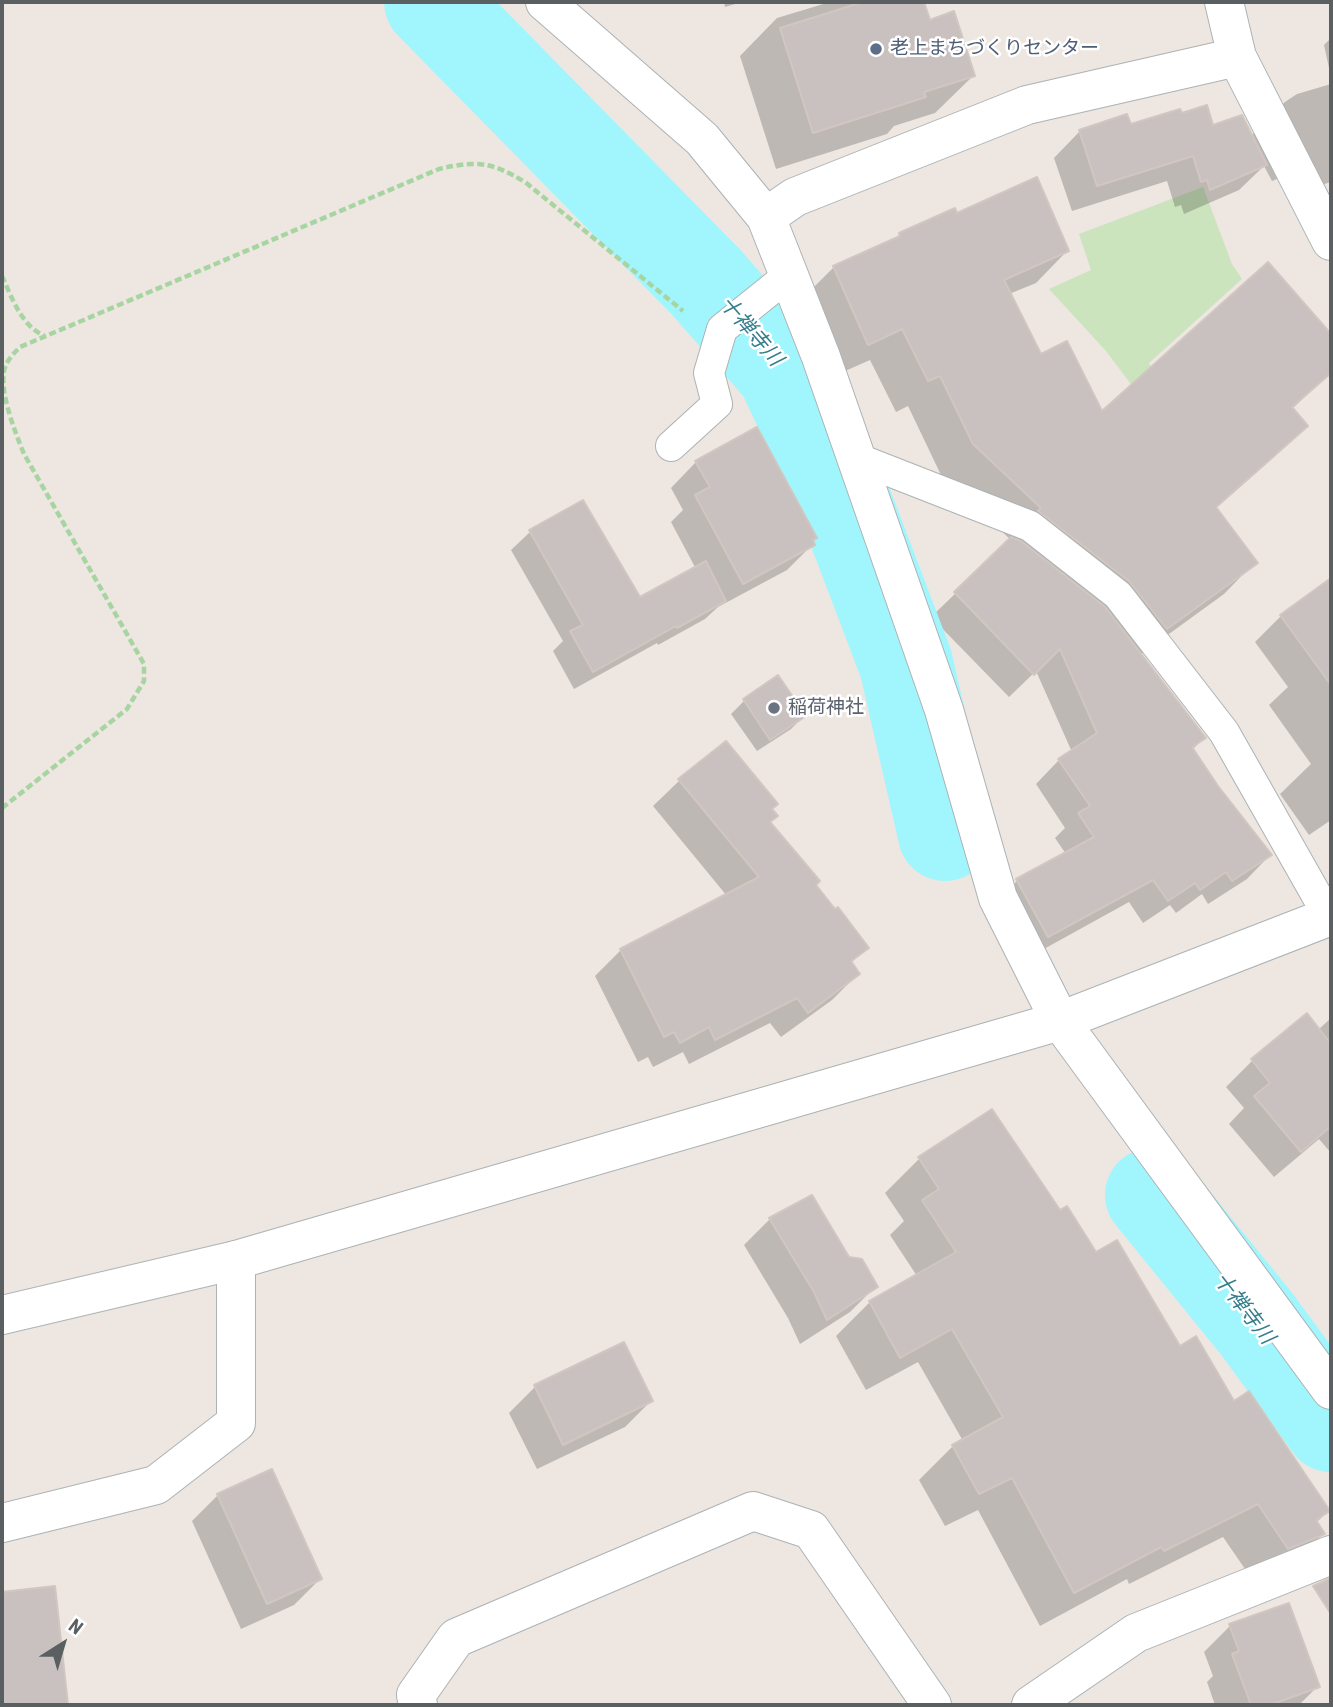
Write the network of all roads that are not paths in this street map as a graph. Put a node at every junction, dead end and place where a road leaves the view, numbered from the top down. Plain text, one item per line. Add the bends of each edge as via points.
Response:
1 (545, 2) edge
2 (1224, 2) edge
3 (1237, 57) junction
4 (766, 218) junction
5 (1331, 241) edge
6 (789, 275) junction
7 (671, 446) dead end
8 (856, 458) junction
9 (1330, 917) edge
10 (1060, 1021) junction
11 (236, 1260) junction
12 (2, 1315) edge
13 (1331, 1390) edge
14 (2, 1523) edge
15 (1331, 1555) edge
16 (418, 1705) edge
17 (932, 1705) edge
18 (1031, 1705) edge

1 - 4 street via 702,139
2 - 3 street
3 - 4 street via 1027,105 796,197
3 - 5 street
4 - 6 street
6 - 7 lane via 722,329 709,373 717,404
6 - 8 street
8 - 9 lane via 1030,526 1118,595 1224,732
8 - 10 street via 944,710 998,898
9 - 10 street
10 - 11 street
10 - 13 street
11 - 12 street
11 - 14 street via 236,1423 156,1485
15 - 18 street via 1136,1633
16 - 17 street via 416,1695 456,1638 753,1511 811,1530

